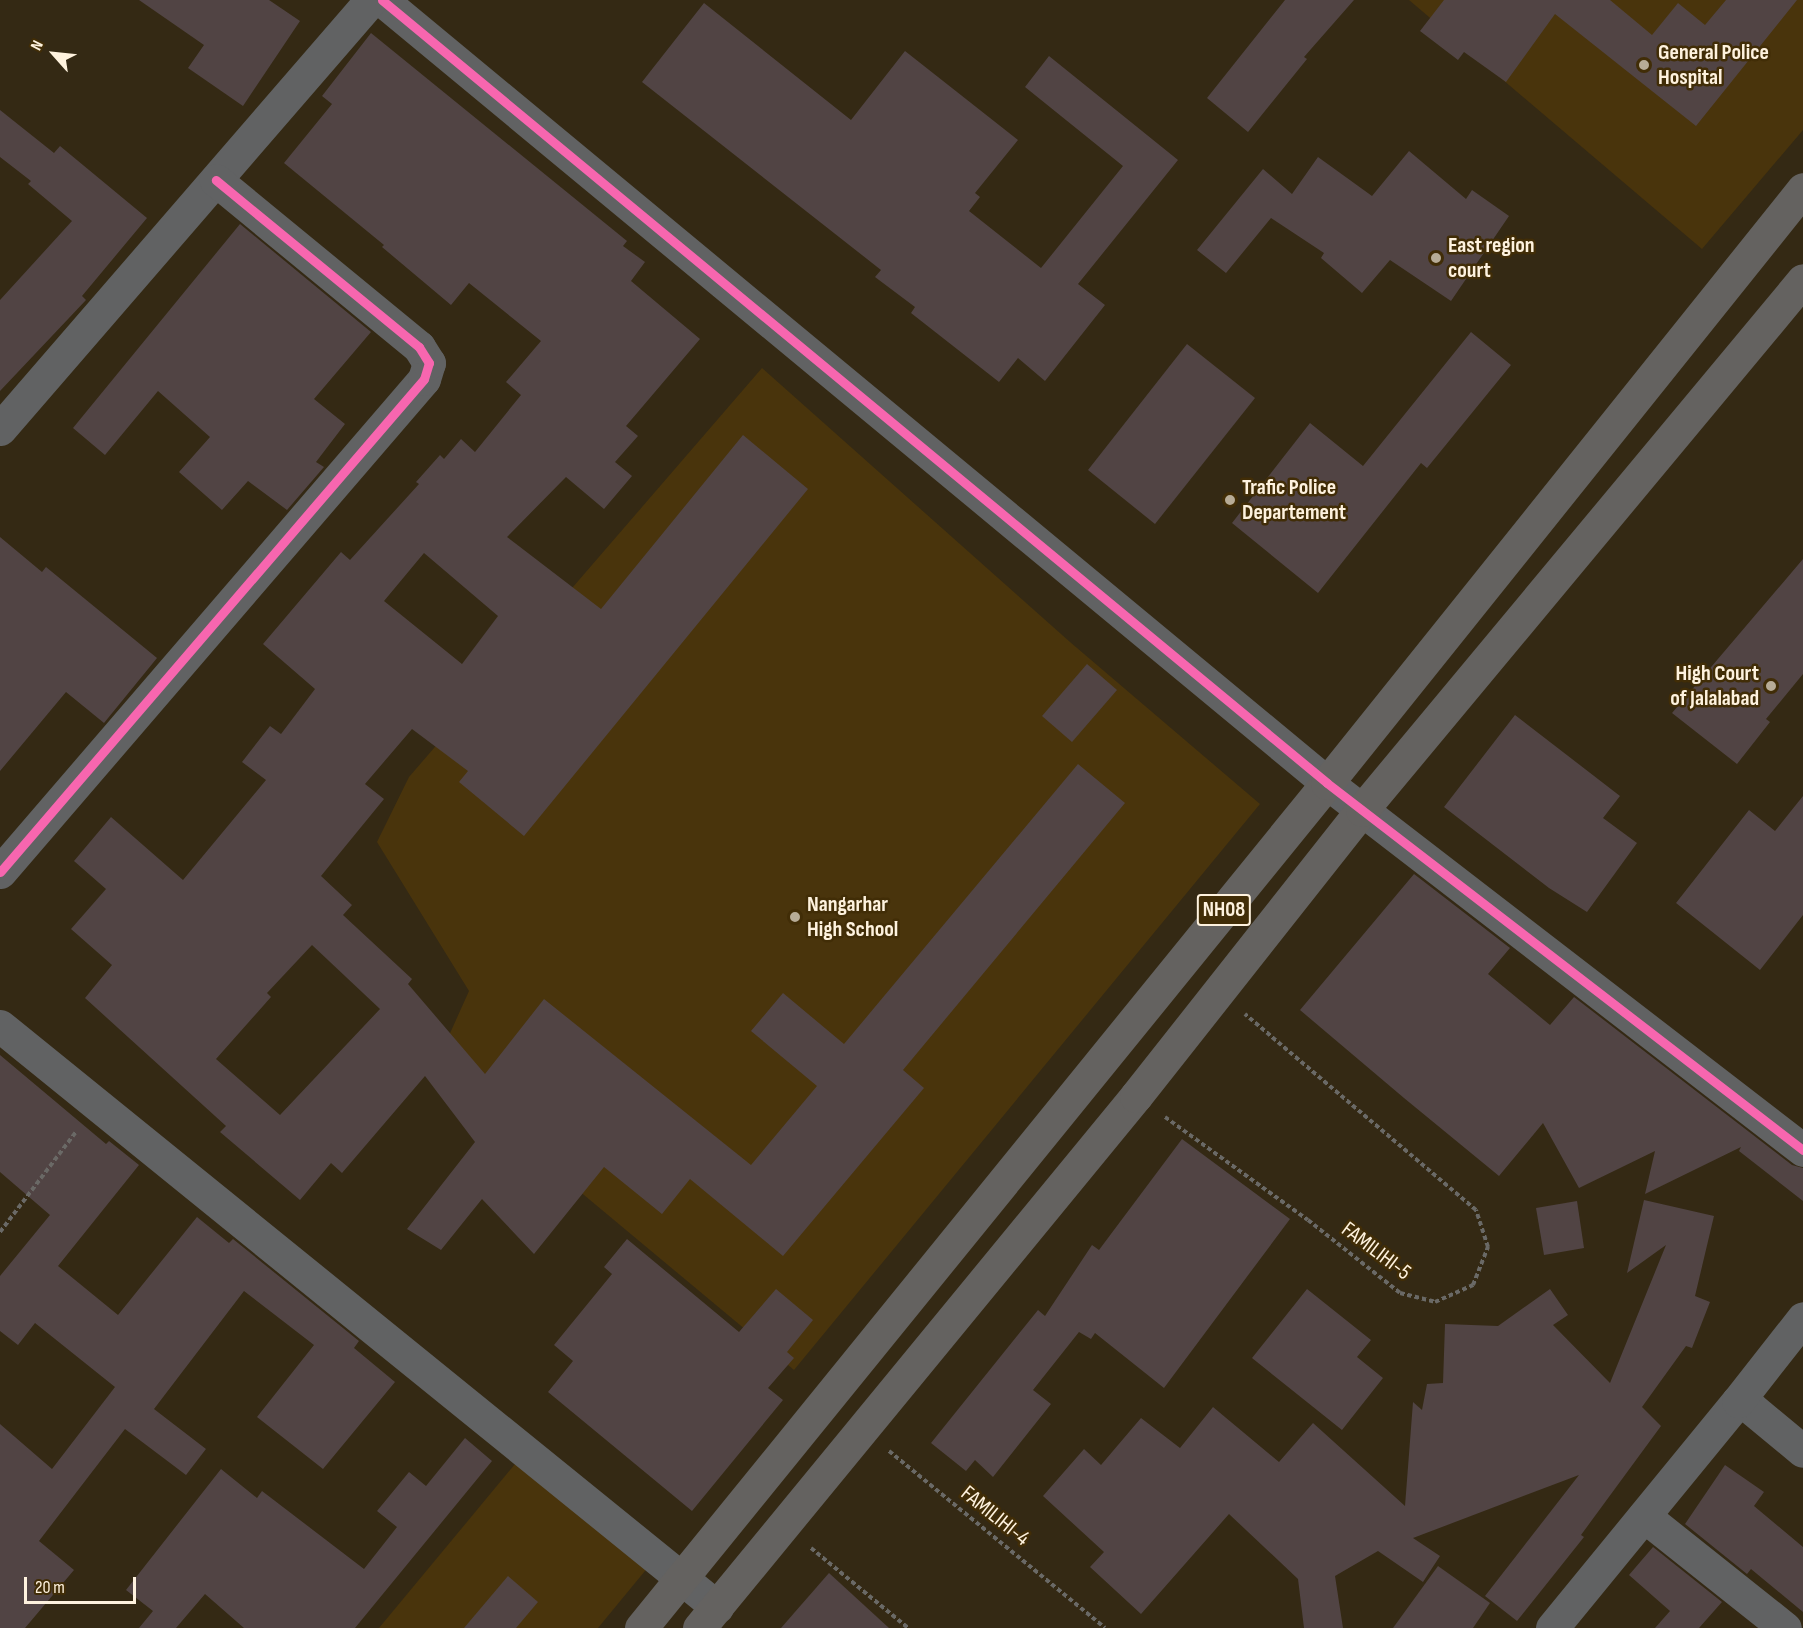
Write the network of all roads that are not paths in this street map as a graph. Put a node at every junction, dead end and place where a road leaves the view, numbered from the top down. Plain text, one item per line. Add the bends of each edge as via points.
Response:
1 (370, 0) edge
2 (382, 0) edge
3 (216, 180) junction
4 (1803, 189) edge
5 (1803, 280) edge
6 (0, 429) edge
7 (1327, 783) junction
8 (1362, 810) junction
9 (0, 872) edge
10 (0, 1026) edge
11 (1803, 1150) edge
12 (1803, 1318) edge
13 (1738, 1401) junction
14 (1803, 1451) edge
15 (1644, 1516) junction
16 (682, 1577) junction
17 (708, 1617) edge
18 (641, 1628) edge
19 (1552, 1628) edge
20 (1785, 1628) edge

1 - 3 street
2 - 7 street
3 - 6 street
3 - 9 street via 419,347 429,363 424,379
4 - 7 highway, NH08
5 - 8 highway, NH08
7 - 8 street
7 - 16 highway, NH08
8 - 11 street
8 - 17 highway, NH08 via 1136,1096
10 - 16 street
12 - 13 street
13 - 14 street
13 - 15 street
15 - 19 street
15 - 20 street
16 - 17 street
16 - 18 highway, NH08

